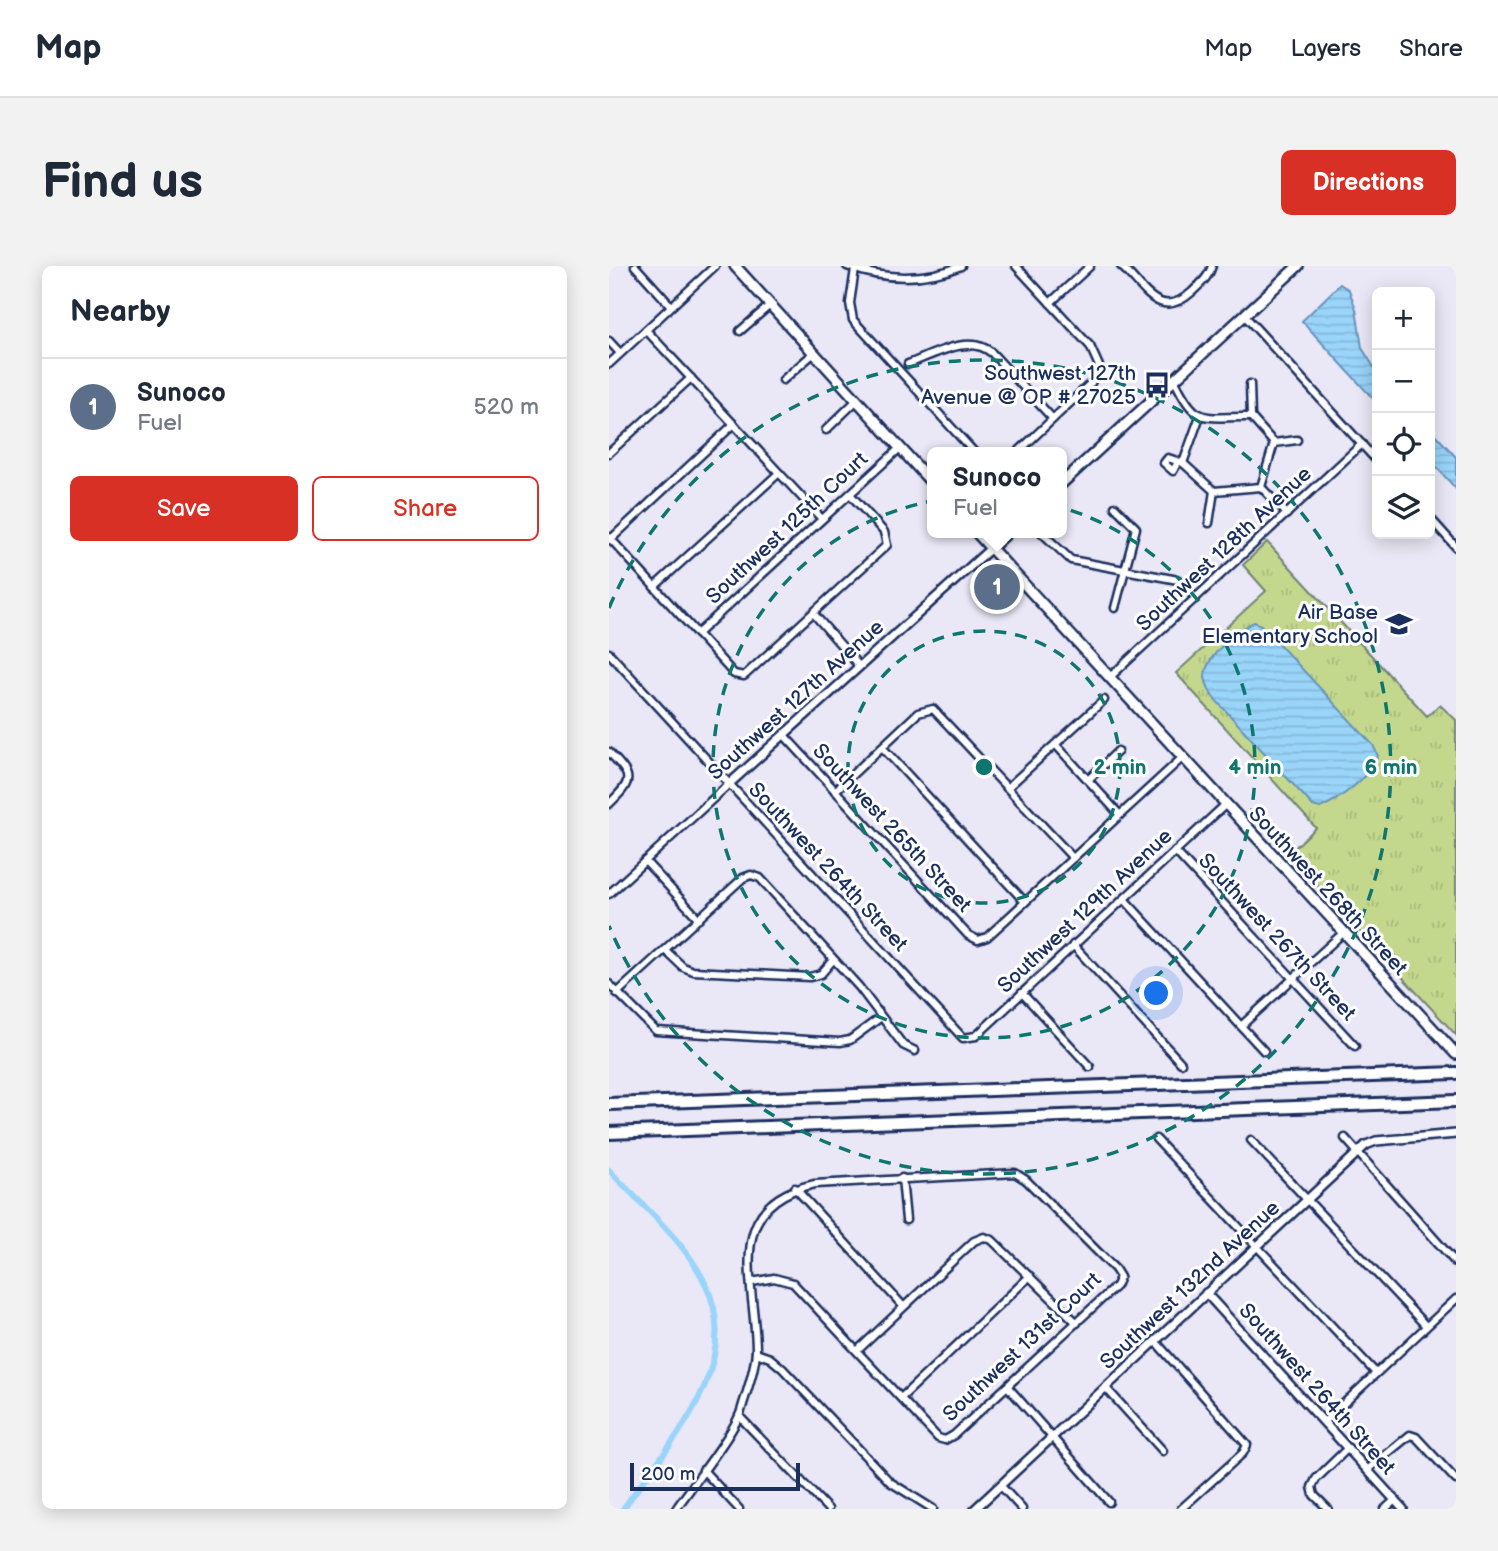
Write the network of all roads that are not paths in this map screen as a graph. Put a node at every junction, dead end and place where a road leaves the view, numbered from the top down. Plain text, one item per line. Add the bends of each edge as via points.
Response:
1 (635, 266) edge
2 (715, 266) edge
3 (735, 266) edge
4 (847, 266) edge
5 (961, 266) edge
6 (1016, 266) edge
7 (1090, 266) edge
8 (1121, 266) edge
9 (1212, 266) edge
10 (1298, 266) edge
11 (948, 268) edge
12 (855, 269) junction
13 (1050, 303) junction
14 (770, 304) junction
15 (671, 306) junction
16 (1244, 315) junction
17 (646, 330) junction
18 (740, 331) dead end
19 (609, 341) edge
20 (620, 353) junction
21 (814, 353) junction
22 (609, 364) edge
23 (908, 364) dead end
24 (691, 378) junction
25 (783, 380) dead end
26 (1174, 380) junction
27 (1250, 384) dead end
28 (857, 400) junction
29 (1200, 416) junction
30 (1251, 417) junction
31 (1053, 419) junction
32 (733, 424) junction
33 (826, 430) dead end
34 (1297, 440) dead end
35 (1274, 443) junction
36 (1362, 444) junction
37 (900, 447) junction
38 (969, 447) edge
39 (1023, 447) edge
40 (609, 453) edge
41 (1372, 455) edge
42 (779, 473) junction
43 (927, 477) edge
44 (1067, 478) edge
45 (1261, 487) junction
46 (1214, 491) junction
47 (850, 494) junction
48 (1115, 507) dead end
49 (1287, 514) junction
50 (822, 519) junction
51 (1209, 523) dead end
52 (1435, 524) edge
53 (982, 538) edge
54 (1002, 538) edge
55 (1047, 538) edge
56 (610, 539) edge
57 (1456, 547) edge
58 (991, 548) junction
59 (1123, 569) junction
60 (655, 587) junction
61 (1196, 598) junction
62 (1115, 608) dead end
63 (814, 614) junction
64 (697, 634) junction
65 (609, 653) edge
66 (859, 666) junction
67 (1109, 678) junction
68 (1104, 700) dead end
69 (784, 735) junction
70 (1056, 745) junction
71 (882, 747) junction
72 (1118, 751) dead end
73 (609, 752) edge
74 (1182, 758) junction
75 (1088, 779) junction
76 (729, 785) junction
77 (1007, 788) junction
78 (835, 791) junction
79 (609, 804) edge
80 (1226, 805) junction
81 (1120, 815) junction
82 (1175, 851) junction
83 (1073, 858) junction
84 (645, 861) junction
85 (609, 894) edge
86 (1124, 899) junction
87 (1025, 902) junction
88 (699, 919) junction
89 (1343, 933) junction
90 (1073, 945) junction
91 (665, 950) junction
92 (833, 960) junction
93 (1293, 979) junction
94 (609, 984) edge
95 (617, 993) junction
96 (1022, 993) junction
97 (881, 1017) junction
98 (1241, 1026) junction
99 (967, 1039) joint
100 (1355, 1046) dead end
101 (915, 1051) dead end
102 (1263, 1051) dead end
103 (1456, 1055) edge
104 (1181, 1063) dead end
105 (1090, 1067) dead end
106 (1456, 1073) edge
107 (1456, 1101) edge
108 (609, 1104) edge
109 (609, 1133) edge
110 (1453, 1134) edge
111 (1345, 1138) dead end
112 (1156, 1139) dead end
113 (1251, 1140) dead end
114 (1357, 1154) junction
115 (902, 1178) junction
116 (795, 1188) junction
117 (1307, 1200) junction
118 (906, 1220) dead end
119 (1255, 1247) junction
120 (1456, 1263) edge
121 (1030, 1276) junction
122 (752, 1282) junction
123 (1206, 1293) junction
124 (1456, 1299) edge
125 (903, 1306) junction
126 (1077, 1323) junction
127 (1426, 1326) junction
128 (1156, 1342) junction
129 (858, 1350) junction
130 (756, 1353) junction
131 (1374, 1372) junction
132 (1008, 1387) junction
133 (1106, 1388) junction
134 (901, 1398) junction
135 (739, 1416) junction
136 (1324, 1422) junction
137 (1052, 1437) junction
138 (1347, 1448) junction
139 (1163, 1451) dead end
140 (703, 1470) junction
141 (1367, 1470) junction
142 (1456, 1480) edge
143 (1001, 1486) junction
144 (1395, 1500) junction
145 (1109, 1502) dead end
146 (676, 1509) edge
147 (739, 1509) edge
148 (828, 1509) edge
149 (933, 1509) edge
150 (975, 1509) edge
151 (1022, 1509) edge
152 (1181, 1509) edge
153 (1328, 1509) edge
154 (1385, 1509) edge
155 (1403, 1509) edge

1 - 15 street
2 - 15 street
3 - 14 main road
4 - 12 street
5 - 11 street
6 - 13 street
7 - 13 street
8 - 9 street via 1152,298 1167,304 1185,298
10 - 16 main road
11 - 12 street via 904,277
12 - 38 street via 850,303 853,320
13 - 31 street via 1094,350 1099,366 1091,383
14 - 18 street
14 - 21 main road
15 - 17 street
16 - 26 main road
16 - 36 street
17 - 20 street
17 - 24 street
19 - 20 street
20 - 22 street
21 - 25 street
21 - 28 main road
23 - 31 street via 964,345 980,345
24 - 32 street
24 - 40 street
26 - 29 street via 1189,409
26 - 44 main road
27 - 30 street
28 - 33 street
28 - 37 main road
29 - 30 street
29 - 46 street via 1181,462
30 - 35 street
31 - 39 street
32 - 42 street
32 - 56 street
34 - 35 street
35 - 45 street
36 - 41 street
36 - 49 street, Southwest 128th Avenue
37 - 43 main road
37 - 47 street, Southwest 125th Court
42 - 50 street
42 - 60 street
45 - 46 street
45 - 49 street
46 - 51 street
47 - 50 street, Southwest 125th Court
47 - 63 street via 888,541
48 - 59 street via 1136,528
49 - 61 street, Southwest 128th Avenue
50 - 64 street, Southwest 125th Court
52 - 57 street
53 - 58 main road, Southwest 268th Street
54 - 58 main road, Southwest 127th Avenue
55 - 59 street via 1071,560
56 - 60 street
58 - 66 street, Southwest 127th Avenue
58 - 67 main road, Southwest 268th Street
59 - 61 street via 1178,580
59 - 62 street
60 - 64 street
61 - 67 street, Southwest 128th Avenue
63 - 64 street via 744,676 734,674
63 - 66 street
65 - 76 street, Southwest 264th Street
66 - 69 street, Southwest 127th Avenue
67 - 74 main road, Southwest 268th Street
68 - 70 street
69 - 76 street, Southwest 127th Avenue
69 - 78 street, Southwest 265th Street
70 - 75 street
70 - 77 street
71 - 77 street via 918,713 930,708
71 - 78 street
71 - 87 street
72 - 75 street
73 - 79 street via 629,779
74 - 80 main road, Southwest 268th Street
74 - 81 street
75 - 81 street
76 - 84 street, Southwest 127th Avenue
76 - 99 street, Southwest 264th Street via 957,1034
77 - 83 street
78 - 87 street, Southwest 265th Street via 968,935 978,940 987,937
80 - 82 street, Southwest 129th Avenue
80 - 89 main road, Southwest 268th Street
81 - 83 street
82 - 86 street, Southwest 129th Avenue
82 - 93 street, Southwest 267th Street
83 - 87 street
84 - 85 street, Southwest 127th Avenue
84 - 88 street
86 - 90 street, Southwest 129th Avenue
86 - 98 street
88 - 91 street
88 - 92 street via 751,875 759,878
89 - 93 street
89 - 103 main road, Southwest 268th Street
90 - 96 street, Southwest 129th Avenue
90 - 104 street
91 - 92 street via 693,971 810,977 821,974
91 - 95 street
92 - 97 street
93 - 98 street
93 - 100 street, Southwest 267th Street
94 - 95 street
95 - 97 street via 656,1031 840,1042
96 - 99 street, Southwest 129th Avenue
96 - 105 street
97 - 101 street via 903,1045
98 - 102 street
106 - 108 highway
107 - 109 highway
110 - 114 street, Southwest 132nd Avenue via 1376,1141
111 - 114 street
112 - 119 street
113 - 117 street
114 - 117 street, Southwest 132nd Avenue
114 - 120 street
115 - 116 street
115 - 118 street
115 - 126 street, Southwest 131st Court via 1015,1173 1026,1180 1119,1277 1116,1286
116 - 122 street via 771,1203 757,1219 747,1263
116 - 125 street
117 - 119 street, Southwest 132nd Avenue
117 - 127 street
119 - 123 street, Southwest 132nd Avenue
119 - 131 street
121 - 125 street via 984,1237
121 - 126 street
121 - 134 street
122 - 129 street via 774,1278 793,1283
122 - 130 street
123 - 128 street, Southwest 132nd Avenue
123 - 136 street, Southwest 264th Street
124 - 127 street
125 - 129 street
126 - 132 street, Southwest 131st Court
127 - 131 street
128 - 133 street, Southwest 132nd Avenue
128 - 152 street via 1247,1445
129 - 134 street
130 - 135 street
130 - 149 street via 782,1368 890,1482
131 - 136 street
132 - 134 street, Southwest 131st Court via 945,1440
132 - 137 street
133 - 137 street, Southwest 132nd Avenue
133 - 139 street
135 - 140 street
135 - 148 street
136 - 138 street, Southwest 264th Street
137 - 143 street, Southwest 132nd Avenue
137 - 145 street
138 - 141 street, Southwest 264th Street
138 - 153 street via 1312,1487
140 - 146 street
140 - 147 street
141 - 142 street via 1410,1435
141 - 144 street, Southwest 264th Street
143 - 150 street, Southwest 132nd Avenue
143 - 151 street
144 - 154 street
144 - 155 street, Southwest 264th Street

